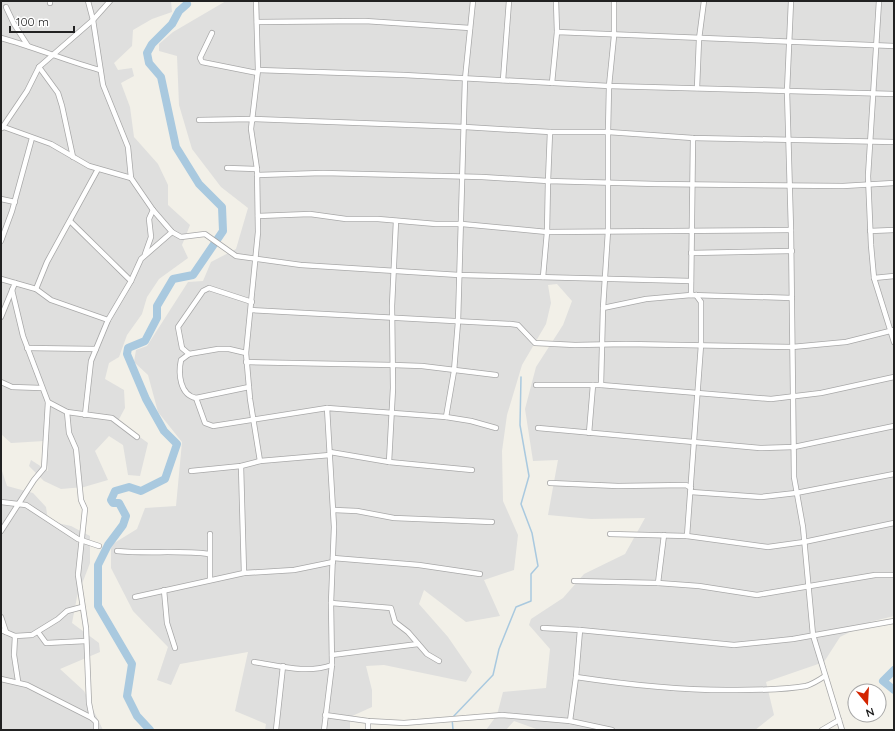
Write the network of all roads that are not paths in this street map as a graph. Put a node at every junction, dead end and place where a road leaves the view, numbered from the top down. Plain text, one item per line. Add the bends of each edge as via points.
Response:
1 (88, 1) edge
2 (110, 1) edge
3 (256, 1) edge
4 (473, 1) edge
5 (509, 1) edge
6 (556, 1) edge
7 (614, 1) edge
8 (704, 1) edge
9 (791, 1) edge
10 (879, 1) edge
11 (6, 7) dead end
12 (93, 20) junction
13 (257, 22) junction
14 (470, 28) junction
15 (557, 32) junction
16 (212, 33) dead end
17 (614, 36) junction
18 (1, 38) edge
19 (699, 39) junction
20 (790, 43) junction
21 (28, 46) junction
22 (877, 46) junction
23 (894, 46) edge
24 (52, 56) junction
25 (39, 67) junction
26 (100, 70) junction
27 (257, 71) junction
28 (465, 79) junction
29 (503, 80) junction
30 (552, 83) junction
31 (609, 86) junction
32 (697, 88) junction
33 (787, 91) junction
34 (872, 93) junction
35 (894, 94) edge
36 (252, 119) junction
37 (198, 120) dead end
38 (465, 127) junction
39 (2, 128) edge
40 (550, 132) junction
41 (608, 132) junction
42 (32, 138) junction
43 (693, 138) junction
44 (789, 139) junction
45 (870, 142) junction
46 (894, 142) edge
47 (73, 157) junction
48 (227, 168) dead end
49 (98, 169) junction
50 (257, 169) junction
51 (257, 175) junction
52 (463, 177) junction
53 (131, 178) junction
54 (548, 181) junction
55 (607, 181) junction
56 (894, 183) edge
57 (692, 184) junction
58 (790, 184) junction
59 (869, 185) junction
60 (1, 199) edge
61 (15, 202) junction
62 (153, 210) junction
63 (258, 216) junction
64 (70, 220) junction
65 (396, 221) junction
66 (462, 224) junction
67 (791, 230) junction
68 (894, 230) edge
69 (608, 231) junction
70 (691, 231) junction
71 (870, 231) junction
72 (172, 232) junction
73 (547, 232) junction
74 (1, 242) edge
75 (792, 250) junction
76 (691, 253) junction
77 (145, 254) junction
78 (256, 258) junction
79 (394, 270) junction
80 (459, 275) junction
81 (894, 276) edge
82 (543, 277) junction
83 (874, 278) junction
84 (1, 279) edge
85 (604, 280) junction
86 (131, 281) junction
87 (691, 281) junction
88 (14, 284) junction
89 (36, 289) junction
90 (12, 290) junction
91 (694, 295) junction
92 (708, 295) junction
93 (792, 298) junction
94 (252, 302) junction
95 (701, 302) junction
96 (603, 308) junction
97 (251, 310) junction
98 (1, 317) edge
99 (392, 317) junction
100 (108, 320) junction
101 (458, 322) junction
102 (892, 330) edge
103 (894, 342) edge
104 (602, 345) junction
105 (701, 345) junction
106 (792, 347) junction
107 (27, 348) junction
108 (96, 349) junction
109 (246, 353) junction
110 (189, 354) junction
111 (246, 362) junction
112 (393, 365) junction
113 (454, 371) junction
114 (496, 376) dead end
115 (894, 377) edge
116 (1, 382) edge
117 (536, 385) dead end
118 (593, 385) junction
119 (601, 385) junction
120 (249, 387) junction
121 (41, 388) junction
122 (697, 394) junction
123 (792, 397) junction
124 (196, 398) junction
125 (48, 402) junction
126 (327, 408) junction
127 (67, 412) junction
128 (393, 413) junction
129 (85, 415) junction
130 (446, 418) junction
131 (254, 420) junction
132 (894, 426) edge
133 (496, 428) dead end
134 (538, 428) dead end
135 (590, 433) junction
136 (137, 438) dead end
137 (696, 441) junction
138 (794, 447) junction
139 (330, 454) junction
140 (260, 461) junction
141 (389, 462) junction
142 (241, 466) junction
143 (472, 470) dead end
144 (192, 472) dead end
145 (894, 474) edge
146 (692, 481) junction
147 (550, 483) dead end
148 (686, 485) junction
149 (691, 490) junction
150 (796, 493) junction
151 (1, 502) edge
152 (18, 503) junction
153 (334, 510) junction
154 (492, 522) dead end
155 (894, 523) edge
156 (1, 531) edge
157 (210, 534) dead end
158 (610, 534) dead end
159 (664, 535) junction
160 (687, 536) junction
161 (83, 541) junction
162 (804, 542) junction
163 (99, 546) dead end
164 (117, 551) dead end
165 (209, 554) junction
166 (333, 560) junction
167 (244, 573) junction
168 (480, 574) dead end
169 (894, 575) edge
170 (210, 580) junction
171 (574, 581) dead end
172 (658, 583) junction
173 (808, 587) junction
174 (164, 590) junction
175 (135, 597) dead end
176 (331, 603) junction
177 (82, 607) junction
178 (1, 617) edge
179 (894, 621) edge
180 (543, 628) dead end
181 (1, 630) edge
182 (580, 630) junction
183 (6, 632) junction
184 (38, 632) junction
185 (813, 635) junction
186 (15, 636) junction
187 (86, 640) junction
188 (418, 644) junction
189 (175, 648) dead end
190 (332, 655) junction
191 (439, 661) dead end
192 (254, 662) dead end
193 (332, 664) junction
194 (283, 666) junction
195 (826, 676) junction
196 (576, 677) junction
197 (1, 679) edge
198 (18, 681) junction
199 (325, 715) junction
200 (92, 718) junction
201 (839, 720) junction
202 (368, 721) junction
203 (570, 721) junction
204 (599, 729) edge
205 (96, 730) edge
206 (276, 730) edge
207 (324, 730) edge
208 (368, 730) edge
209 (612, 730) edge
210 (822, 730) edge
211 (842, 730) edge

1 - 12 street
2 - 12 street
3 - 13 street
4 - 14 street
5 - 29 street
6 - 15 street
7 - 17 street
8 - 19 street
9 - 20 street
10 - 22 street
11 - 21 street
12 - 24 street
12 - 26 street
13 - 14 street via 365,21
13 - 27 street
14 - 28 street
15 - 17 street
15 - 30 street
16 - 27 street via 202,52 202,62
17 - 19 street
17 - 31 street
18 - 21 street
19 - 20 street via 746,39
19 - 32 street
20 - 22 street
20 - 33 street
21 - 24 street
22 - 23 street
22 - 34 street
24 - 25 street
24 - 26 street
25 - 39 street via 27,91
25 - 47 street via 58,94
26 - 53 street via 128,147
27 - 28 street
27 - 36 street
28 - 29 street
28 - 38 street
29 - 30 street
30 - 31 street
31 - 32 street
31 - 41 street
32 - 33 street
33 - 34 street
33 - 44 street
34 - 35 street
34 - 45 street
36 - 37 street
36 - 38 street
36 - 50 street
38 - 40 street
38 - 52 street
39 - 42 street
40 - 41 street
40 - 54 street
41 - 43 street
41 - 55 street
42 - 47 street via 51,144
42 - 61 street
43 - 44 street
43 - 57 street
44 - 45 street
44 - 58 street
45 - 46 street
45 - 59 street
47 - 49 street
48 - 50 street
49 - 53 street
49 - 64 street
50 - 51 street
51 - 52 street via 323,173
51 - 63 street
52 - 54 street
52 - 66 street
53 - 62 street
54 - 55 street
54 - 73 street
55 - 57 street
55 - 69 street
56 - 59 street
57 - 58 street
57 - 70 street
58 - 59 street
58 - 67 street
59 - 71 street
60 - 61 street
61 - 74 street
62 - 72 street
62 - 77 street via 149,219 151,237
63 - 65 street via 310,214 346,219
63 - 78 street
64 - 86 street
64 - 89 street via 46,262
65 - 66 street
65 - 79 street
66 - 73 street
66 - 80 street
67 - 70 street
67 - 75 street
68 - 71 street
69 - 70 street
69 - 73 street
69 - 85 street
70 - 76 street
71 - 83 street
72 - 77 street
72 - 78 street via 181,237 205,234 236,256
73 - 82 street
75 - 76 street
75 - 93 street
76 - 87 street
77 - 86 street via 138,263
78 - 79 street via 301,265
78 - 94 street
79 - 80 street
79 - 99 street
80 - 82 street
80 - 101 street
81 - 83 street
82 - 85 street
83 - 102 street
84 - 88 street
85 - 87 street
85 - 96 street
86 - 100 street
87 - 91 street
88 - 89 street
88 - 90 street
89 - 100 street via 51,300
90 - 98 street
90 - 107 street via 16,315
91 - 92 street
91 - 95 street
91 - 96 street via 646,299
92 - 93 street
92 - 95 street
93 - 106 street
94 - 97 street
94 - 110 street via 209,288 204,290 178,327 182,348
95 - 105 street
96 - 104 street
97 - 99 street
97 - 109 street
99 - 101 street
99 - 112 street
100 - 108 street
101 - 104 street via 518,325 538,343
101 - 113 street
102 - 103 street
102 - 106 street via 846,342
104 - 105 street
104 - 119 street
105 - 106 street
105 - 122 street
106 - 123 street
107 - 108 street
107 - 121 street
108 - 129 street via 91,361
109 - 110 street via 225,349
109 - 111 street
110 - 124 street via 181,360 179,374 185,390
111 - 112 street
111 - 120 street
112 - 113 street
112 - 128 street
113 - 114 street
113 - 130 street
115 - 123 street
116 - 121 street via 12,387
117 - 118 street
118 - 119 street
118 - 135 street
119 - 122 street
120 - 124 street
120 - 131 street
121 - 125 street
122 - 123 street
122 - 137 street
123 - 138 street
124 - 131 street via 205,423 210,426
125 - 127 street
125 - 152 street via 45,466
126 - 128 street
126 - 131 street
126 - 139 street
127 - 129 street
127 - 161 street via 69,433 76,449 81,500 85,509
128 - 130 street
128 - 141 street
129 - 136 street via 112,418
130 - 133 street
131 - 140 street
132 - 138 street
134 - 135 street
135 - 137 street
137 - 138 street via 760,448
137 - 146 street
138 - 150 street
139 - 140 street
139 - 141 street
139 - 153 street
140 - 142 street
141 - 143 street
142 - 144 street
142 - 167 street
145 - 150 street
146 - 148 street
146 - 149 street
147 - 148 street
148 - 149 street
149 - 150 street via 762,497
149 - 160 street
150 - 162 street
151 - 152 street
152 - 156 street
152 - 161 street via 26,505
153 - 154 street via 357,511 394,518
153 - 166 street
155 - 162 street
157 - 165 street
158 - 159 street
159 - 160 street
159 - 172 street
160 - 162 street via 768,547
161 - 163 street
161 - 177 street via 78,575
162 - 173 street
164 - 165 street
165 - 170 street
166 - 167 street via 294,570
166 - 168 street via 419,565
166 - 176 street
167 - 170 street
169 - 173 street
170 - 174 street
171 - 172 street
172 - 173 street via 699,586 757,596
173 - 185 street
174 - 175 street
174 - 189 street via 167,623
176 - 188 street via 391,608 393,620
176 - 190 street
177 - 184 street via 67,611
177 - 187 street
178 - 183 street
179 - 185 street
180 - 182 street
181 - 183 street
182 - 185 street via 734,645
182 - 196 street
183 - 186 street
184 - 186 street
184 - 187 street via 48,643
185 - 195 street
186 - 198 street via 14,655
187 - 200 street
188 - 190 street
188 - 191 street via 427,654
190 - 193 street
192 - 194 street
193 - 194 street via 317,669
193 - 199 street
194 - 206 street
195 - 196 street via 807,686 700,691 643,687
195 - 201 street
196 - 203 street
197 - 198 street
198 - 200 street
199 - 202 street
199 - 207 street
200 - 205 street via 96,722
201 - 210 street
201 - 211 street
202 - 203 street via 404,723 502,715
202 - 208 street
203 - 204 street
204 - 209 street

